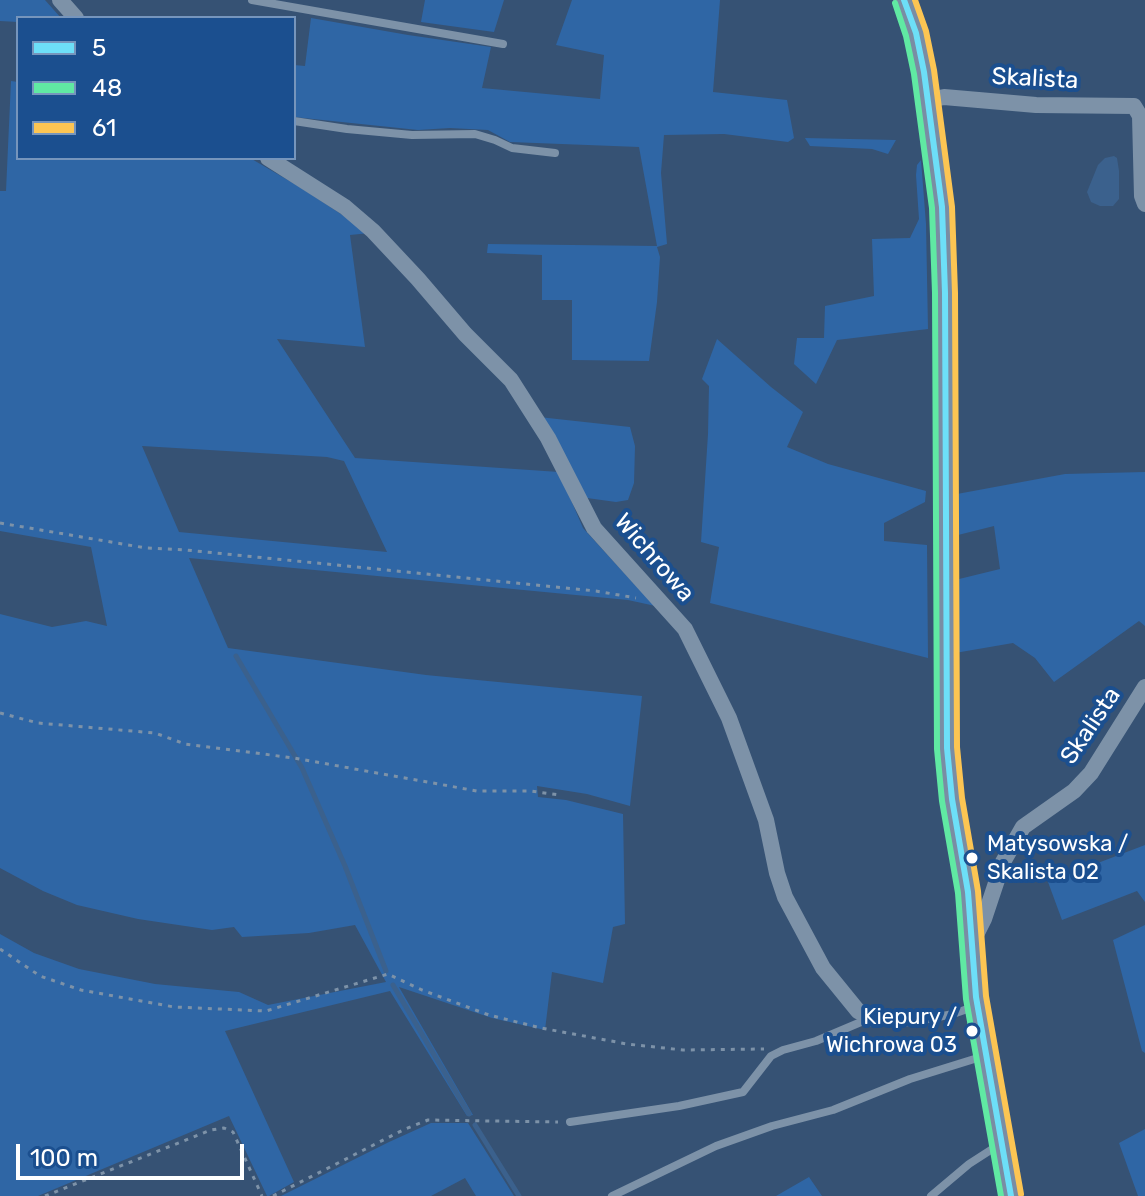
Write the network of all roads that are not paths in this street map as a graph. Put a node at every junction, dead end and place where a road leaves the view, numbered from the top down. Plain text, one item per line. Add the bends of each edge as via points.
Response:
1 (60, 0) edge
2 (252, 0) edge
3 (904, 0) edge
4 (74, 16) edge
5 (503, 44) dead end
6 (929, 100) junction
7 (296, 121) edge
8 (555, 153) dead end
9 (271, 160) edge
10 (1145, 204) edge
11 (1145, 687) edge
12 (972, 943) junction
13 (977, 1001) junction
14 (874, 1019) junction
15 (985, 1056) junction
16 (570, 1122) road end
17 (1001, 1144) junction
18 (612, 1196) edge
19 (931, 1196) edge
20 (1011, 1196) edge

1 - 4 street
2 - 5 lane
3 - 6 street
6 - 10 street, Skalista via 1134,106 1140,116
6 - 12 street via 944,249 947,737
7 - 8 lane via 412,135 475,134 512,148
9 - 14 street, Wichrowa via 373,231 510,379 548,438 594,528 685,629 729,718 796,921 846,997
11 - 12 street, Skalista via 1091,773 1023,827 1003,862
12 - 13 street
13 - 14 lane via 953,1014 913,1022
13 - 15 street
14 - 16 lane via 771,1056 743,1092
15 - 17 street
15 - 18 lane via 716,1146
17 - 19 lane
17 - 20 street

